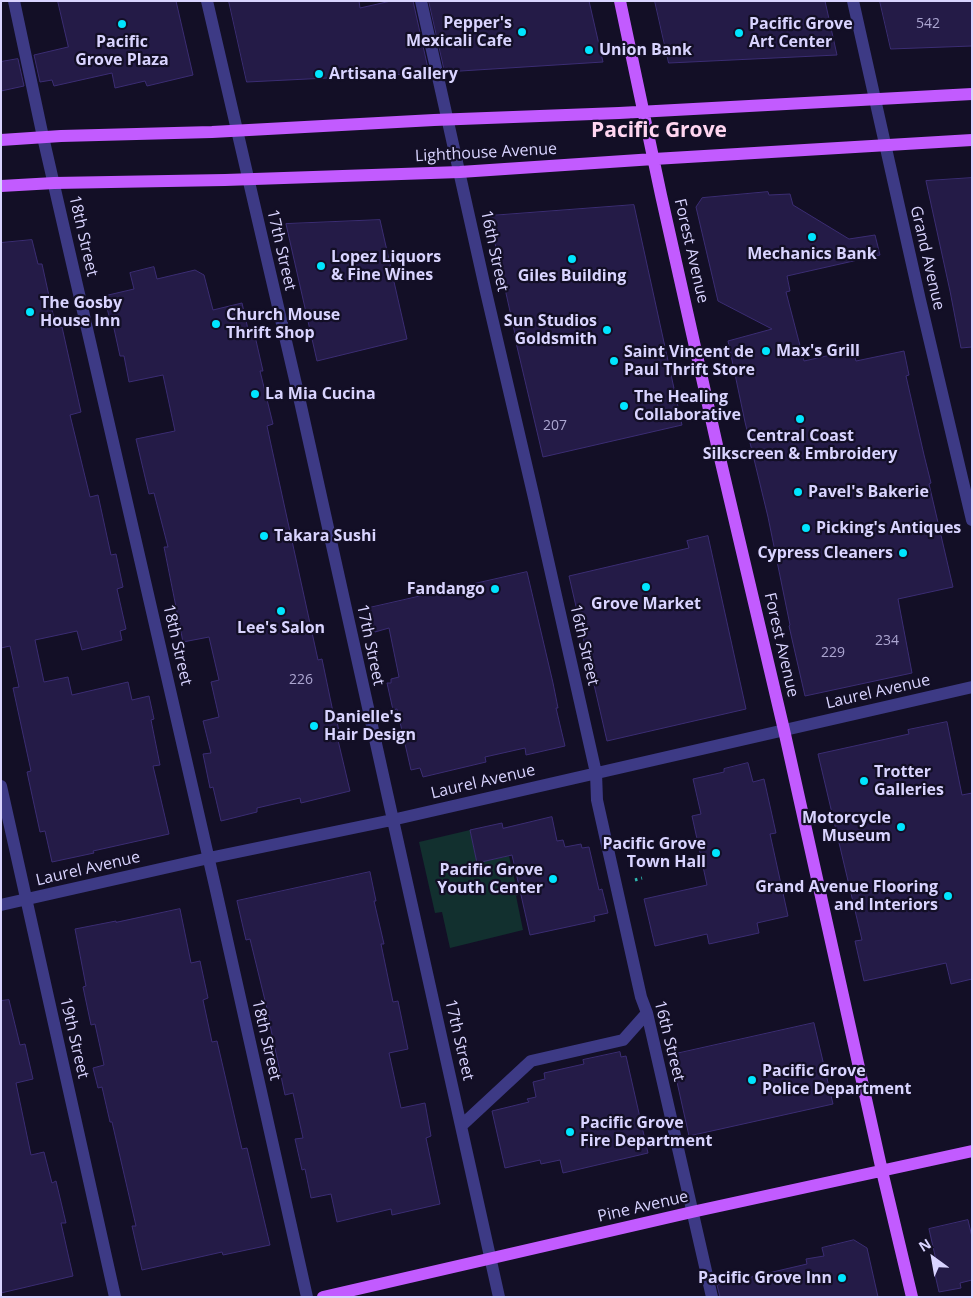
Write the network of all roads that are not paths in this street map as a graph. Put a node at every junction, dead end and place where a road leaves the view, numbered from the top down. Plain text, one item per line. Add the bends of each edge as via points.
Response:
1 (14, 1) edge
2 (207, 1) edge
3 (421, 1) edge
4 (620, 1) edge
5 (854, 1) edge
6 (972, 94) edge
7 (875, 100) junction
8 (644, 111) junction
9 (449, 120) junction
10 (237, 131) junction
11 (43, 138) junction
12 (1, 140) edge
13 (972, 140) edge
14 (886, 146) junction
15 (654, 158) junction
16 (460, 172) junction
17 (248, 179) junction
18 (54, 183) junction
19 (1, 186) edge
20 (972, 520) edge
21 (972, 687) edge
22 (784, 730) junction
23 (596, 773) junction
24 (1, 786) edge
25 (392, 820) junction
26 (209, 858) junction
27 (27, 899) junction
28 (1, 905) edge
29 (647, 1013) junction
30 (461, 1126) junction
31 (972, 1151) edge
32 (882, 1171) junction
33 (692, 1212) junction
34 (490, 1259) junction
35 (115, 1297) edge
36 (307, 1297) edge
37 (323, 1297) edge
38 (498, 1297) edge
39 (712, 1297) edge
40 (912, 1297) edge

1 - 11 street, 18th Street
2 - 10 street, 17th Street
3 - 9 street, 16th Street
4 - 8 main road, Forest Avenue
5 - 7 street, Grand Avenue
6 - 7 main road, Lighthouse Avenue
7 - 8 main road, Lighthouse Avenue
7 - 14 street, Grand Avenue
8 - 9 main road, Lighthouse Avenue
8 - 15 main road, Forest Avenue
9 - 10 main road, Lighthouse Avenue
9 - 16 street, 16th Street
10 - 11 main road, Lighthouse Avenue
10 - 17 street, 17th Street
11 - 12 main road, Lighthouse Avenue
11 - 18 street, 18th Street
13 - 14 main road, Lighthouse Avenue
14 - 15 main road, Lighthouse Avenue
14 - 20 street, Grand Avenue
15 - 16 main road, Lighthouse Avenue
15 - 22 main road, Forest Avenue
16 - 17 main road, Lighthouse Avenue
16 - 23 street, 16th Street
17 - 18 main road, Lighthouse Avenue
17 - 25 street, 17th Street
18 - 19 main road, Lighthouse Avenue
18 - 26 street, 18th Street
21 - 22 street, Laurel Avenue
22 - 23 street, Laurel Avenue
22 - 32 main road, Forest Avenue
23 - 25 street, Laurel Avenue
23 - 29 street, 16th Street via 597,800
24 - 27 street, 19th Street
25 - 26 street, Laurel Avenue
25 - 30 street, 17th Street
26 - 27 street, Laurel Avenue
26 - 36 street, 18th Street
27 - 28 street, Laurel Avenue
27 - 35 street, 19th Street
29 - 30 street via 623,1040 530,1062
29 - 33 street, 16th Street
30 - 34 street, 17th Street
31 - 32 main road, Pine Avenue
32 - 33 main road, Pine Avenue
32 - 40 main road, Forest Avenue
33 - 34 main road, Pine Avenue
33 - 39 street, 16th Street
34 - 37 main road, Pine Avenue
34 - 38 street, 17th Street

